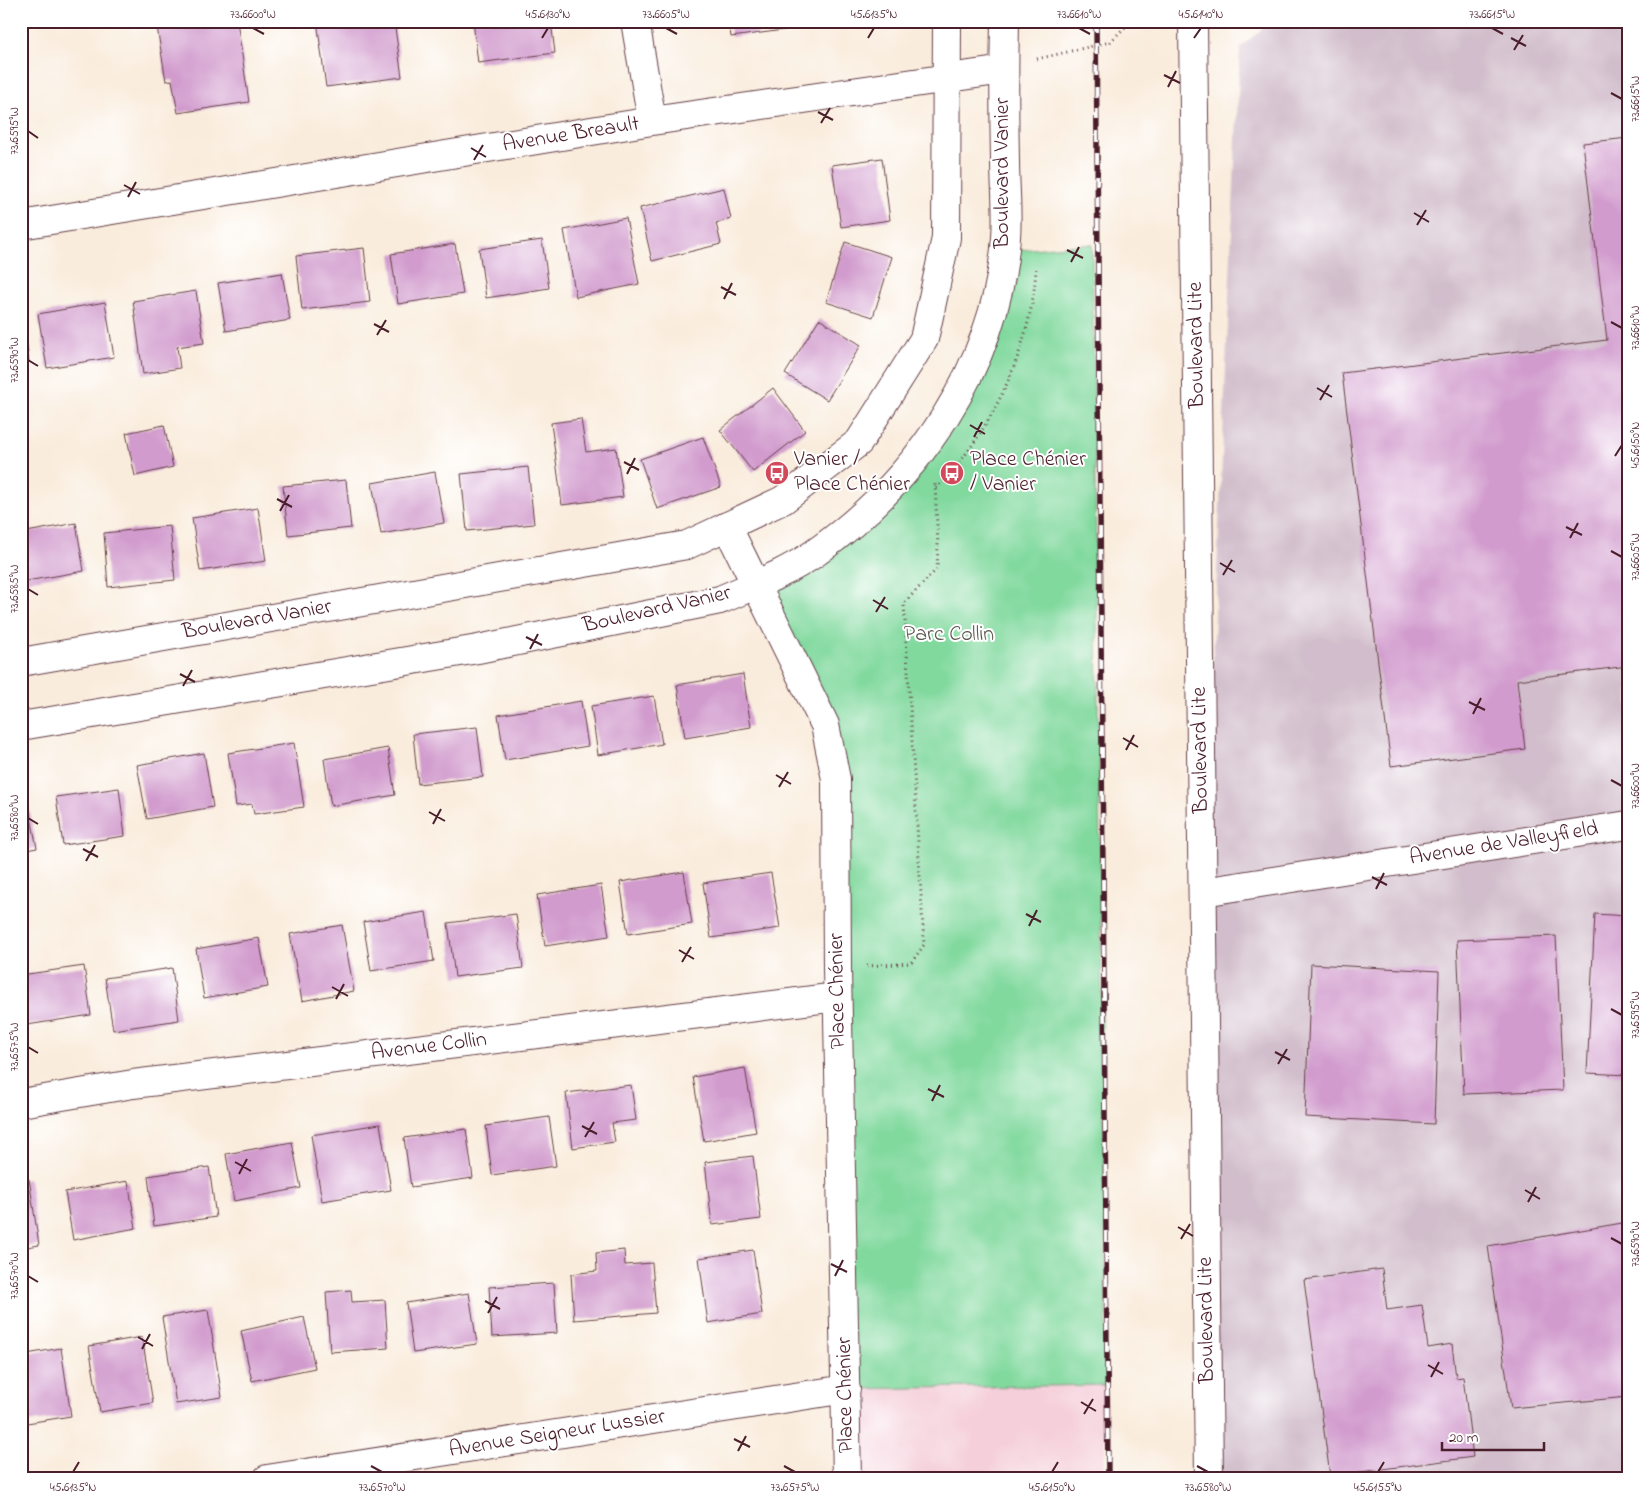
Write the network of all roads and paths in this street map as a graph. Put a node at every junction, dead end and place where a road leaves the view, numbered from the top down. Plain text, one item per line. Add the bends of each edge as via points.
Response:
1 (635, 21) edge
2 (947, 21) edge
3 (1005, 21) edge
4 (1140, 21) edge
5 (1193, 21) edge
6 (1037, 59) dead end
7 (1004, 70) junction
8 (948, 76) junction
9 (652, 121) junction
10 (21, 225) edge
11 (925, 449) junction
12 (727, 526) junction
13 (755, 585) junction
14 (21, 662) edge
15 (21, 726) edge
16 (1628, 825) edge
17 (1203, 892) junction
18 (837, 968) junction
19 (838, 997) junction
20 (21, 1103) edge
21 (846, 1389) junction
22 (267, 1479) edge
23 (847, 1479) edge
24 (1209, 1479) edge

1 - 9 street
2 - 8 street, Boulevard Vanier
3 - 7 street, Boulevard Vanier
4 - 6 path via 1124,28 1110,42
5 - 17 street, Boulevard Lite
7 - 8 street, Avenue Breault
7 - 11 street, Boulevard Vanier via 1006,237 995,308 968,375
8 - 9 street, Avenue Breault
8 - 12 street, Boulevard Vanier via 946,238 924,339 858,442 784,500
9 - 10 street, Avenue Breault
11 - 13 street, Boulevard Vanier via 884,495 816,553
11 - 18 path via 936,488 937,569 904,603 924,945 911,963
12 - 13 street, Place Chénier
12 - 14 street, Boulevard Vanier via 687,545
13 - 15 street, Boulevard Vanier via 720,600 478,650
13 - 18 street, Place Chénier via 826,725 836,779
16 - 17 street, Avenue de Valleyfield
17 - 24 street, Boulevard Lite
18 - 19 street, Place Chénier
19 - 20 street, Avenue Collin via 132,1084
19 - 21 street, Place Chénier
21 - 22 street, Avenue Seigneur Lussier
21 - 23 street, Place Chénier

